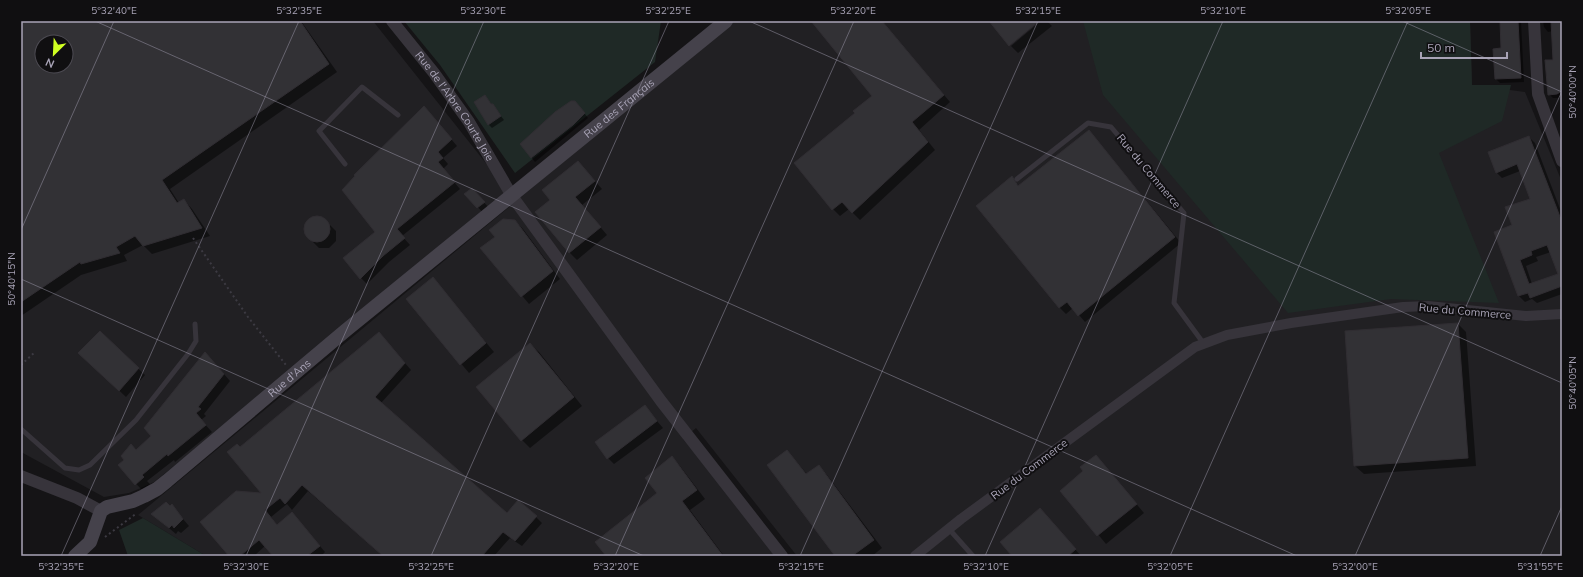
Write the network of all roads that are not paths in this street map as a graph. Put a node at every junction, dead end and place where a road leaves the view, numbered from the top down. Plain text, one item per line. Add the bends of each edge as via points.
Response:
1 (392, 21) edge
2 (726, 21) edge
3 (1534, 21) edge
4 (398, 115) dead end
5 (1562, 161) edge
6 (345, 164) dead end
7 (1017, 179) dead end
8 (512, 196) junction
9 (1562, 314) edge
10 (195, 324) dead end
11 (1204, 344) junction
12 (21, 429) edge
13 (21, 476) edge
14 (101, 511) junction
15 (949, 529) junction
16 (75, 556) edge
17 (782, 556) edge
18 (915, 556) edge
19 (973, 556) edge

1 - 8 street, Rue de l'Arbre Courte Joie via 469,122
2 - 8 main road, Rue des Français
3 - 5 street via 1538,94
4 - 6 lane via 362,87 319,131
7 - 11 lane, Rue du Commerce via 1088,123 1111,127 1184,213 1174,303
8 - 14 main road, Rue d'Ans via 345,331 157,489 133,501 107,507
8 - 17 street, Rue de l'Arbre Courte Joie via 661,401
9 - 11 street, Rue du Commerce via 1526,316 1428,306 1403,307 1291,323 1227,335
10 - 12 lane via 196,341 188,354 136,420 90,465 79,470 65,468
11 - 15 street, Rue du Commerce via 1195,347 1118,402
13 - 14 street via 77,498
14 - 16 main road via 90,542
15 - 18 street, Rue du Commerce
15 - 19 lane

